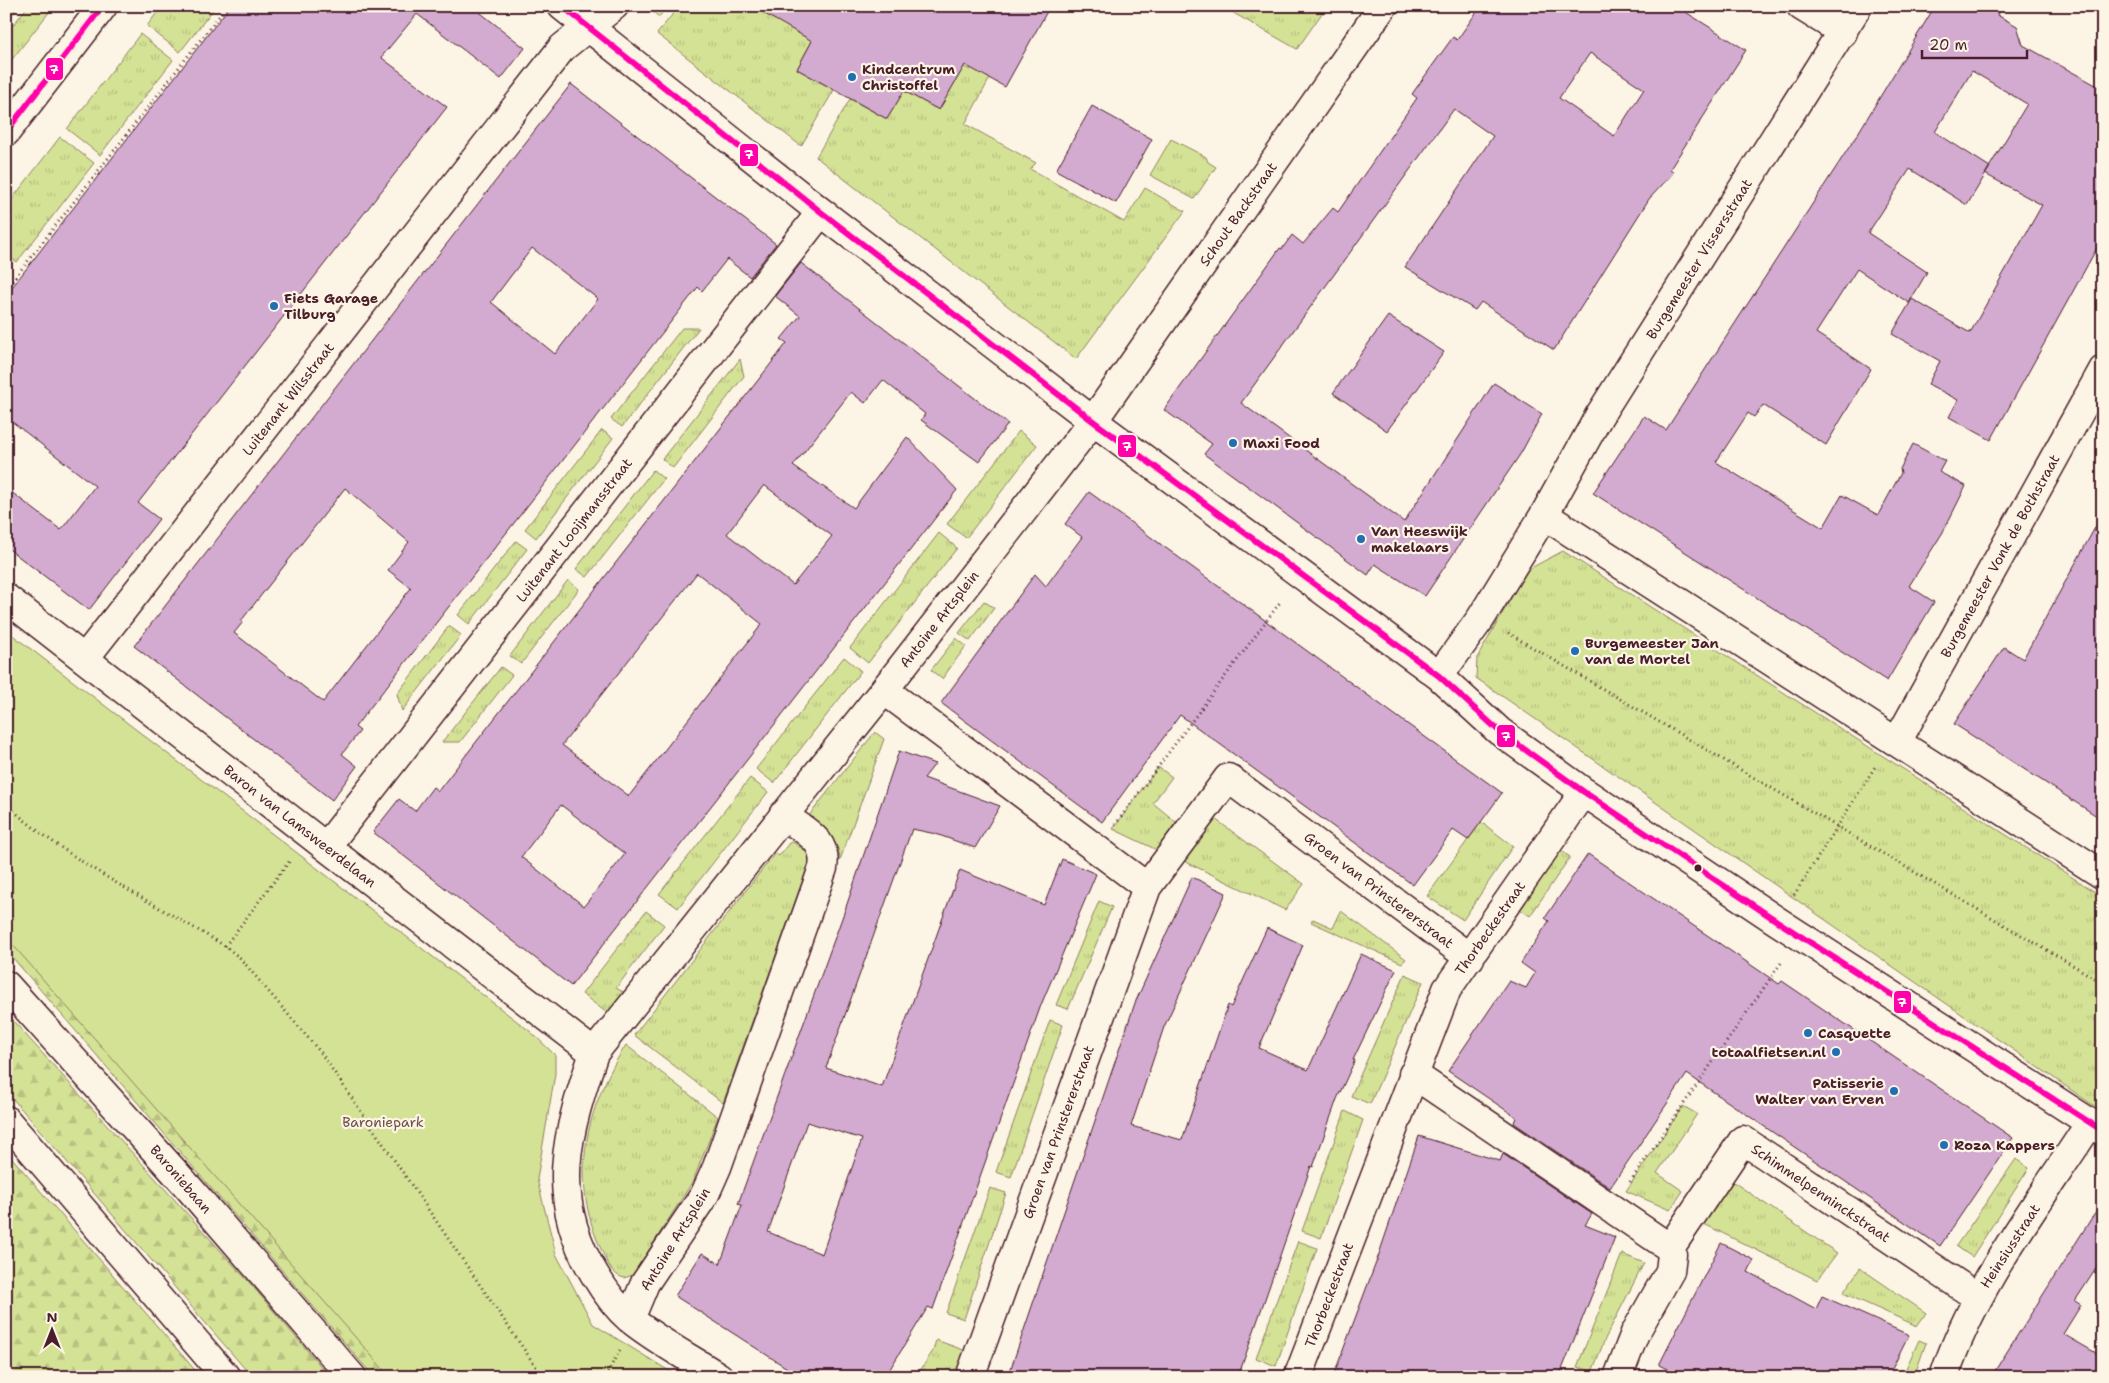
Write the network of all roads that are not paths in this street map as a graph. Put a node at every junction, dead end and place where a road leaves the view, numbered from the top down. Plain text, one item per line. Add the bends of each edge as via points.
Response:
1 (102, 6) edge
2 (562, 6) edge
3 (614, 6) edge
4 (1383, 6) edge
5 (1801, 6) edge
6 (1858, 6) edge
7 (588, 27) junction
8 (1843, 32) junction
9 (6, 132) edge
10 (821, 212) junction
11 (2103, 370) edge
12 (1093, 421) junction
13 (1544, 515) junction
14 (6, 598) edge
15 (85, 658) junction
16 (1439, 676) junction
17 (884, 690) junction
18 (1897, 742) junction
19 (1584, 792) junction
20 (783, 814) junction
21 (318, 841) junction
22 (2103, 875) edge
23 (1147, 887) junction
24 (1470, 958) junction
25 (6, 985) edge
26 (594, 1053) junction
27 (1414, 1074) junction
28 (6, 1120) edge
29 (2096, 1127) edge
30 (1670, 1248) junction
31 (1977, 1298) junction
32 (630, 1318) junction
33 (226, 1377) edge
34 (352, 1377) edge
35 (719, 1377) edge
36 (970, 1377) edge
37 (1298, 1377) edge
38 (1618, 1377) edge
39 (1944, 1377) edge

1 - 9 street
2 - 7 street
3 - 7 street, Luitenant Wilsstraat
4 - 12 street, Schout Backstraat
5 - 8 street
6 - 8 street, Burgemeester Vissersstraat
7 - 10 street
7 - 15 street, Luitenant Wilsstraat via 562,48
8 - 13 street, Burgemeester Vissersstraat via 1599,416
10 - 12 street
10 - 21 street, Luitenant Looijmansstraat
11 - 18 street, Burgemeester Vonk de Bothstraat
12 - 16 street
12 - 17 street, Antoine Artsplein
13 - 16 street, Burgemeester Vissersstraat via 1481,618
13 - 18 street
14 - 15 street, Baron van Lamsweerdelaan
15 - 21 street, Baron van Lamsweerdelaan
16 - 19 street via 1499,731
17 - 20 street, Antoine Artsplein
17 - 23 street
18 - 22 street
19 - 24 street, Thorbeckestraat
19 - 29 street
20 - 26 street, Antoine Artsplein
20 - 32 street, Antoine Artsplein via 821,843 823,868 717,1167 704,1194 644,1283
21 - 26 street, Baron van Lamsweerdelaan
23 - 24 street, Groen van Prinstererstraat via 1228,778
23 - 36 street, Groen van Prinstererstraat
24 - 27 street, Thorbeckestraat via 1448,989
25 - 34 street, Baroniebaan via 189,1188
26 - 32 street, Antoine Artsplein via 567,1151 565,1188 572,1226 584,1256 605,1292
27 - 30 street
27 - 37 street, Thorbeckestraat
28 - 33 street
29 - 31 street, Heinsiusstraat
30 - 31 street, Schimmelpenninckstraat via 1743,1140
30 - 38 street via 1670,1271 1635,1333
31 - 39 street, Heinsiusstraat via 1960,1332
32 - 35 street

